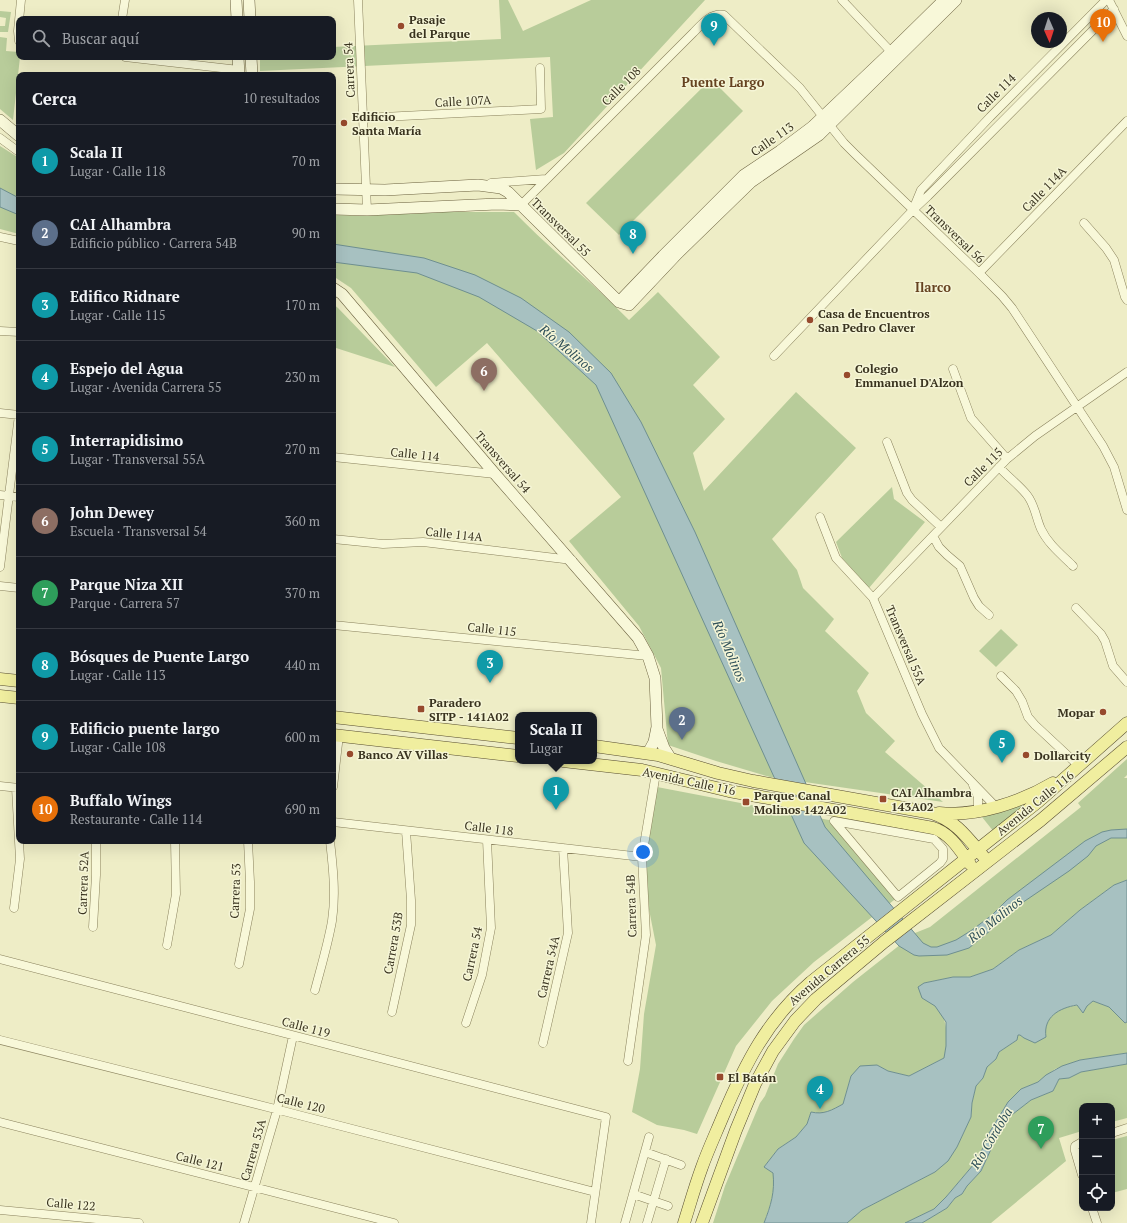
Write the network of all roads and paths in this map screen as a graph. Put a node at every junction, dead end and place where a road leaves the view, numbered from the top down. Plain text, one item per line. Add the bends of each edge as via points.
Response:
1 (21, 0) edge
2 (125, 0) edge
3 (236, 0) edge
4 (249, 0) edge
5 (358, 0) edge
6 (842, 0) edge
7 (944, 0) edge
8 (956, 0) edge
9 (1108, 0) edge
10 (1114, 9) junction
11 (717, 14) joint
12 (19, 16) edge
13 (122, 16) edge
14 (237, 16) edge
15 (250, 16) edge
16 (1127, 36) edge
17 (894, 55) junction
18 (148, 60) edge
19 (238, 60) edge
20 (251, 60) edge
21 (540, 68) dead end
22 (239, 72) edge
23 (252, 72) edge
24 (363, 118) junction
25 (0, 120) edge
26 (826, 120) junction
27 (1127, 121) edge
28 (16, 133) edge
29 (0, 138) edge
30 (16, 150) edge
31 (748, 178) junction
32 (546, 179) junction
33 (478, 185) junction
34 (336, 189) edge
35 (366, 190) junction
36 (521, 205) junction
37 (336, 209) edge
38 (367, 210) junction
39 (913, 210) junction
40 (1084, 223) dead end
41 (0, 236) edge
42 (16, 240) edge
43 (979, 273) junction
44 (336, 290) edge
45 (1127, 300) edge
46 (619, 302) junction
47 (0, 331) edge
48 (16, 332) edge
49 (774, 356) dead end
50 (953, 369) dead end
51 (1127, 372) edge
52 (1077, 406) junction
53 (0, 413) edge
54 (16, 415) edge
55 (16, 439) edge
56 (887, 442) dead end
57 (336, 457) edge
58 (1007, 459) junction
59 (999, 467) junction
60 (495, 474) junction
61 (0, 495) edge
62 (9, 496) junction
63 (16, 497) edge
64 (1127, 510) edge
65 (820, 517) dead end
66 (941, 527) junction
67 (933, 536) junction
68 (336, 539) edge
69 (572, 560) junction
70 (1073, 566) dead end
71 (0, 567) edge
72 (0, 586) edge
73 (16, 588) edge
74 (873, 598) junction
75 (1076, 608) dead end
76 (989, 615) dead end
77 (336, 625) edge
78 (648, 656) junction
79 (1001, 676) dead end
80 (0, 679) edge
81 (16, 681) edge
82 (1127, 682) edge
83 (0, 696) edge
84 (16, 698) edge
85 (336, 716) edge
86 (1127, 723) edge
87 (656, 727) junction
88 (336, 735) edge
89 (515, 738) edge
90 (597, 746) edge
91 (1127, 746) edge
92 (648, 753) junction
93 (515, 756) edge
94 (671, 759) junction
95 (588, 764) edge
96 (1080, 766) junction
97 (656, 774) junction
98 (971, 781) junction
99 (0, 786) edge
100 (16, 788) edge
101 (996, 807) junction
102 (978, 811) junction
103 (932, 813) junction
104 (336, 822) edge
105 (406, 831) junction
106 (487, 840) junction
107 (20, 844) edge
108 (96, 844) edge
109 (175, 844) edge
110 (248, 844) edge
111 (330, 844) edge
112 (563, 848) junction
113 (978, 850) junction
114 (642, 857) junction
115 (966, 859) junction
116 (988, 862) junction
117 (976, 871) junction
118 (898, 897) joint
119 (14, 908) dead end
120 (93, 927) dead end
121 (167, 945) dead end
122 (0, 959) edge
123 (239, 964) dead end
124 (315, 990) dead end
125 (392, 1012) dead end
126 (466, 1023) dead end
127 (293, 1036) junction
128 (0, 1040) edge
129 (543, 1043) dead end
130 (628, 1061) dead end
131 (277, 1110) junction
132 (0, 1122) edge
133 (1127, 1128) edge
134 (1115, 1132) edge
135 (649, 1137) dead end
136 (1079, 1144) edge
137 (645, 1152) junction
138 (666, 1159) junction
139 (681, 1165) dead end
140 (1079, 1167) edge
141 (255, 1188) junction
142 (595, 1192) junction
143 (633, 1194) junction
144 (653, 1200) junction
145 (668, 1206) dead end
146 (0, 1210) edge
147 (1093, 1211) edge
148 (139, 1223) edge
149 (244, 1223) edge
150 (394, 1223) edge
151 (594, 1223) edge
152 (625, 1223) edge
153 (647, 1223) edge
154 (684, 1223) edge
155 (702, 1223) edge
156 (1097, 1223) edge

1 - 12 street
2 - 13 street
3 - 14 street
4 - 15 street
5 - 24 street, Carrera 54
6 - 17 street
7 - 17 street, Calle 113
8 - 17 street, Calle 113
9 - 10 street
9 - 39 street, Calle 114 via 920,190
10 - 16 street
10 - 39 street, Calle 114
11 - 26 street, Transversal 56 via 727,17 800,88
11 - 32 street, Calle 108 via 693,33
17 - 26 street, Calle 113
18 - 22 street
19 - 22 street
20 - 23 street
21 - 24 street, Calle 107A via 541,109
24 - 35 street, Carrera 54
25 - 28 street
26 - 31 street, Calle 113 via 812,127
26 - 39 street, Transversal 56 via 855,154
27 - 43 street, Calle 114A
29 - 30 street
31 - 46 street, Calle 113 via 663,256
31 - 46 street, Calle 113 via 629,305
32 - 33 street
32 - 36 street, Calle 108
33 - 35 street
33 - 36 street, Transversal 55 via 501,188
34 - 35 street
35 - 38 street, Carrera 54
36 - 38 street
36 - 46 street, Transversal 55
37 - 38 street
39 - 43 street, Transversal 56
39 - 49 street, Calle 114
40 - 45 street via 1114,260
41 - 42 street
43 - 52 street, Transversal 56 via 1012,308
44 - 60 street, Transversal 54
47 - 48 street
50 - 58 street via 971,418
51 - 52 street, Calle 115
52 - 58 street, Calle 115
52 - 64 street, Transversal 56 via 1114,467
53 - 54 street
55 - 62 street
56 - 66 street via 907,493
57 - 60 street, Calle 114
58 - 59 street, Calle 115
59 - 66 street, Calle 115
59 - 70 street via 1028,496 1048,540
60 - 69 street, Transversal 54
61 - 62 street
62 - 63 street
62 - 71 street
65 - 74 street, Transversal 55A via 836,558
66 - 67 street, Calle 115
67 - 74 street, Calle 115
67 - 76 street via 943,551 960,566 974,598
68 - 69 street, Calle 114A via 384,544 423,542
69 - 78 street, Transversal 54 via 634,633
72 - 73 street
74 - 98 street, Transversal 55A via 937,744
75 - 82 street via 1101,634 1113,666
77 - 78 street, Calle 115
78 - 87 street via 655,678
79 - 96 street via 1022,701 1028,717
80 - 81 main road
83 - 84 main road
85 - 89 main road
86 - 96 main road, Avenida Calle 116
87 - 92 street via 654,742
87 - 94 street
88 - 93 main road
90 - 92 main road, Avenida Calle 116
91 - 116 main road, Avenida Calle 116
92 - 94 main road, Avenida Calle 116
94 - 103 main road, Avenida Calle 116 via 774,785
95 - 97 main road, Avenida Calle 116
96 - 101 main road via 1040,790
96 - 113 main road, Avenida Calle 116
97 - 114 street, Carrera 54B
97 - 115 main road, Avenida Calle 116 via 939,830
98 - 101 street, Transversal 55A
98 - 102 street, Transversal 55A via 978,797
99 - 100 street
101 - 102 main road
102 - 103 main road via 961,814
103 - 113 main road, Avenida Calle 116 via 948,819
104 - 105 street, Calle 118
105 - 106 street, Calle 118
105 - 125 street, Carrera 53B via 412,900 410,925
106 - 112 street, Calle 118
106 - 126 street, Carrera 54 via 491,928 482,975
107 - 119 street
108 - 120 street, Carrera 52A
109 - 121 street via 176,894
110 - 123 street, Carrera 53 via 250,908
111 - 124 street via 334,883 332,921
112 - 114 street, Calle 118
112 - 129 street, Carrera 54A via 568,934
113 - 115 main road, Avenida Calle 116
113 - 116 main road, Avenida Calle 116
114 - 130 street, Carrera 54B via 646,935
115 - 117 main road, Avenida Calle 116
115 - 154 main road, Avenida Carrera 55 via 798,994 770,1026 754,1050 732,1096 702,1166
116 - 117 main road, Avenida Calle 116
117 - 155 main road, Avenida Carrera 55 via 884,942 816,999 795,1021 755,1084
118 - 118 street via 839,827 834,821 934,839 939,844 943,849 940,864
122 - 127 street, Calle 119
127 - 131 street, Carrera 53A
127 - 142 street, Calle 119 via 606,1117
128 - 131 street, Calle 120
131 - 141 street, Carrera 53A
131 - 142 street, Calle 120
132 - 141 street, Calle 121
133 - 134 street
135 - 137 street
136 - 140 street via 1074,1152
137 - 138 street
137 - 143 street
138 - 139 street
138 - 144 street
141 - 149 street, Carrera 53A
141 - 150 street, Calle 121
142 - 151 street
143 - 144 street
143 - 152 street
144 - 145 street
144 - 153 street
146 - 148 street, Calle 122
147 - 156 street

